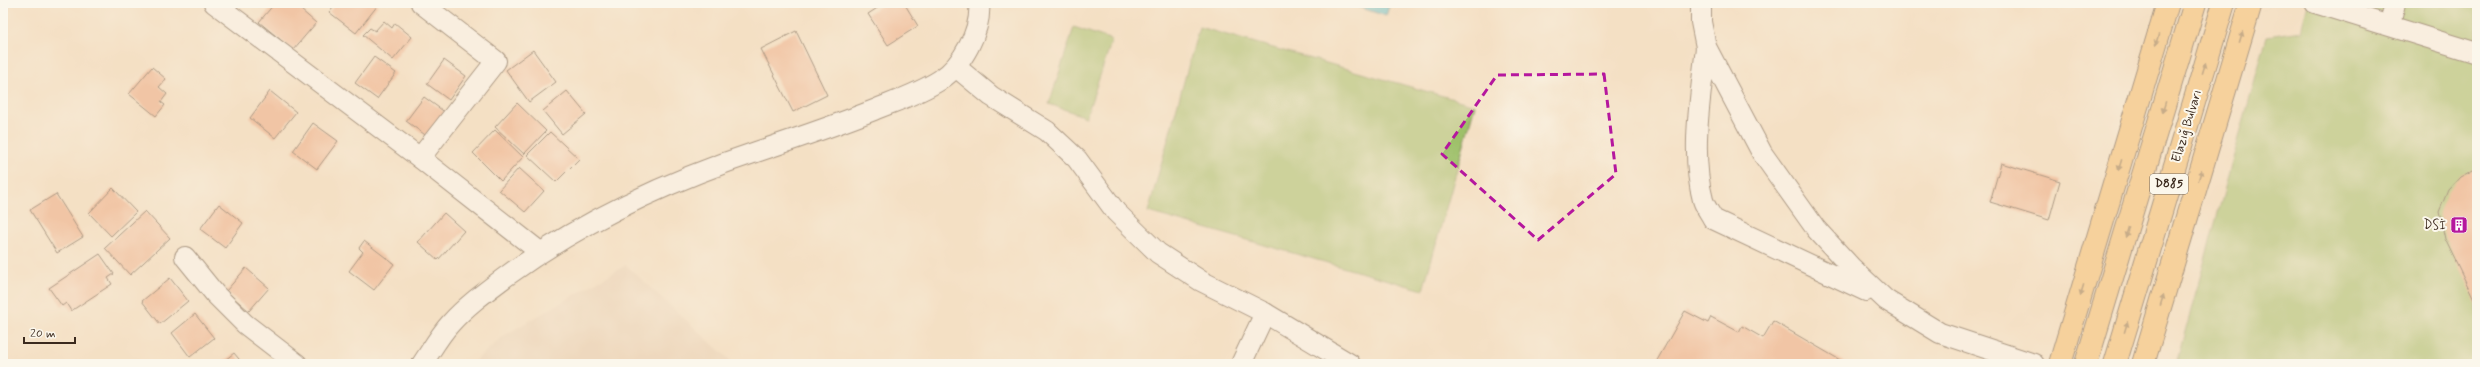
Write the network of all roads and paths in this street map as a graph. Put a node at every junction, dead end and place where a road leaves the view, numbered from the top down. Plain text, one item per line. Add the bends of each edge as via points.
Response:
1 (214, 3) edge
2 (421, 3) edge
3 (979, 3) edge
4 (1702, 3) edge
5 (2168, 3) edge
6 (2195, 3) edge
7 (2224, 3) edge
8 (2251, 3) edge
9 (2315, 3) edge
10 (2396, 3) edge
11 (2390, 25) junction
12 (1706, 47) junction
13 (2477, 54) edge
14 (956, 67) junction
15 (420, 158) junction
16 (540, 252) junction
17 (185, 257) dead end
18 (1886, 300) junction
19 (1265, 313) junction
20 (297, 364) edge
21 (422, 364) edge
22 (1241, 364) edge
23 (1350, 364) edge
24 (2034, 364) edge
25 (2060, 364) edge
26 (2086, 364) edge
27 (2115, 364) edge
28 (2143, 364) edge

1 - 15 street
2 - 15 street via 496,61
3 - 14 street via 980,10 972,40
4 - 12 street via 1701,22
5 -> 25 highway
6 -> 26 highway, Elazığ Bulvarı / D885
27 -> 7 highway, Elazığ Bulvarı / D885
28 -> 8 highway
9 - 11 street
10 - 11 street
11 - 13 street
12 - 18 street via 1762,153 1790,195 1816,229
12 - 18 street via 1697,123 1703,202 1714,219
14 - 16 street via 940,80 911,96 819,132 731,160 617,209
14 - 19 street via 991,96 1047,131 1077,159 1116,212 1158,252 1201,281
15 - 16 street
16 - 21 street via 483,293 449,325
17 - 20 street via 215,294 245,324
18 - 24 street via 1940,333
19 - 22 street
19 - 23 street

